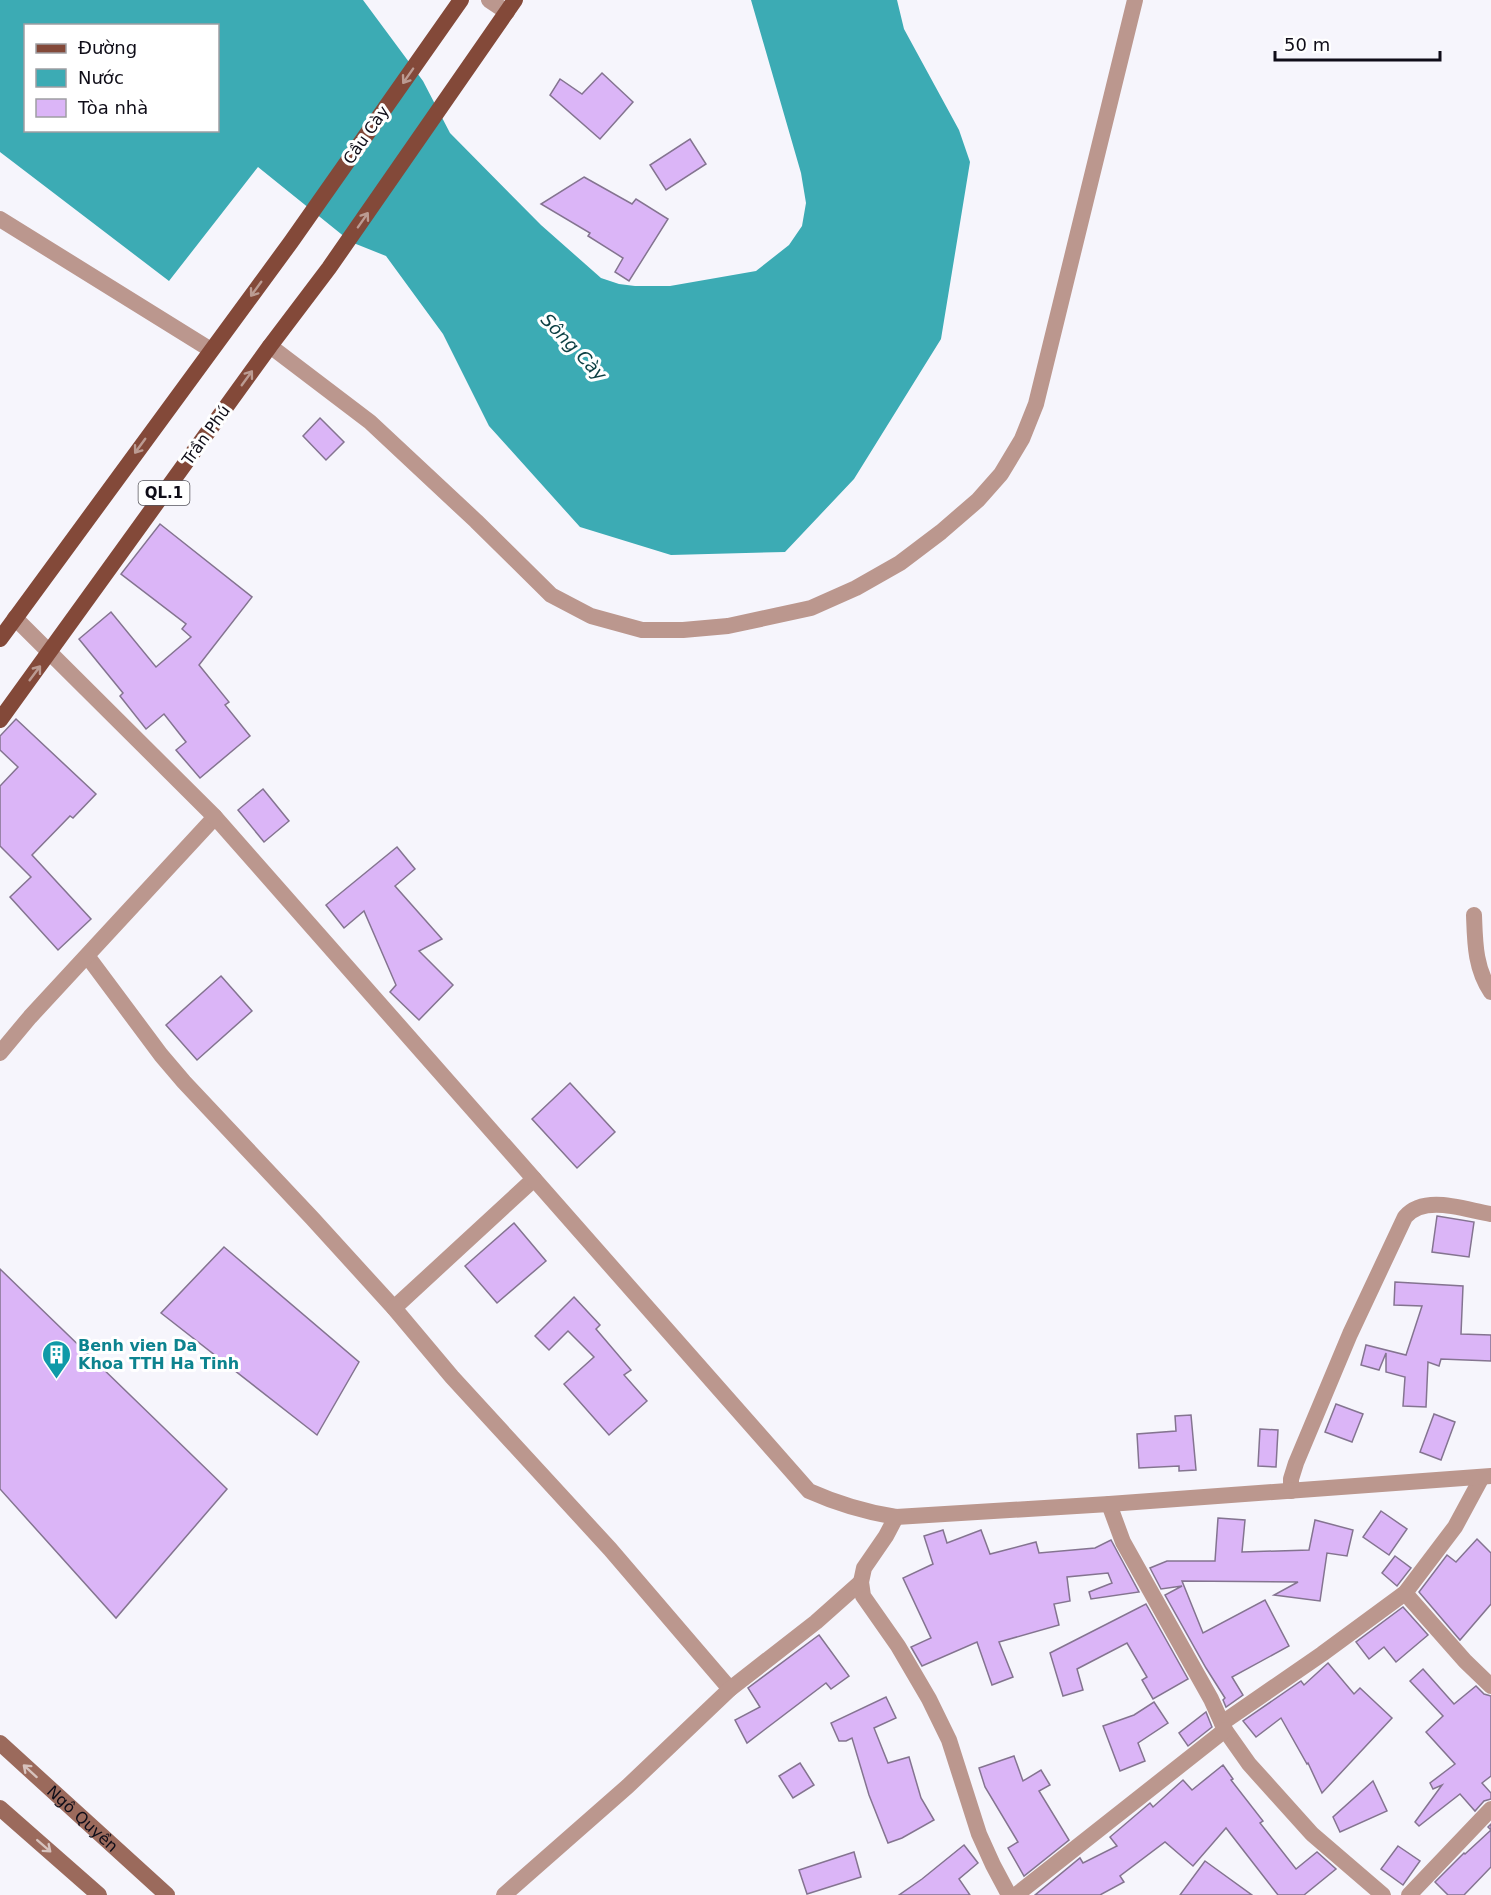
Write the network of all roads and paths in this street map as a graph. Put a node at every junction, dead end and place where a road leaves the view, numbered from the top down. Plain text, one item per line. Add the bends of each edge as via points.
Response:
1 (461, 0) edge
2 (489, 0) edge
3 (1136, 0) edge
4 (511, 6) edge
5 (0, 219) edge
6 (270, 346) junction
7 (211, 350) junction
8 (15, 618) junction
9 (0, 639) edge
10 (51, 652) junction
11 (0, 720) edge
12 (215, 817) junction
13 (1474, 915) dead end
14 (88, 957) junction
15 (1491, 992) edge
16 (0, 1053) edge
17 (534, 1179) junction
18 (1491, 1214) edge
19 (394, 1308) junction
20 (1486, 1477) edge
21 (1291, 1491) junction
22 (1108, 1504) junction
23 (896, 1517) junction
24 (861, 1582) junction
25 (1405, 1593) junction
26 (1491, 1686) edge
27 (730, 1689) junction
28 (1223, 1726) junction
29 (0, 1743) edge
30 (0, 1808) edge
31 (1491, 1809) edge
32 (99, 1895) edge
33 (167, 1895) edge
34 (504, 1895) edge
35 (1009, 1895) edge
36 (1016, 1895) edge
37 (1383, 1895) edge
38 (1409, 1895) edge

1 -> 7 main road, Cầu Cày / QL.1
2 - 4 street
3 - 6 street via 1036,404 1022,439 1001,474 941,532 900,563 811,608 728,626 683,630 642,630 591,616 551,595 370,422
6 -> 4 main road, Trần Phú / QL.1 via 329,268
5 - 7 street
10 -> 6 main road, Trần Phú / QL.1
7 -> 8 main road, QL.1
8 - 9 main road, QL.1
8 - 10 street
11 -> 10 main road, Trần Phú / QL.1
10 - 12 street
12 - 14 street
12 - 17 street
13 - 15 street via 1475,954 1482,979
14 - 16 street
14 - 19 street via 184,1082
17 - 19 street
17 - 23 street via 809,1491 838,1504
18 - 21 street via 1435,1204 1412,1209 1405,1217 1296,1463
19 - 27 street via 452,1377 610,1548
20 - 21 street
20 - 25 street via 1455,1527
21 - 22 street
22 - 23 street
22 - 28 street via 1123,1542
23 - 24 street via 864,1568
24 - 27 street
24 - 35 street via 864,1596 898,1646 949,1740 979,1834
25 - 26 street
25 - 28 street
27 - 34 street
28 - 36 street
28 - 37 street via 1249,1764 1312,1834
33 -> 29 main road, Ngô Quyền
30 -> 32 main road
31 - 38 street

